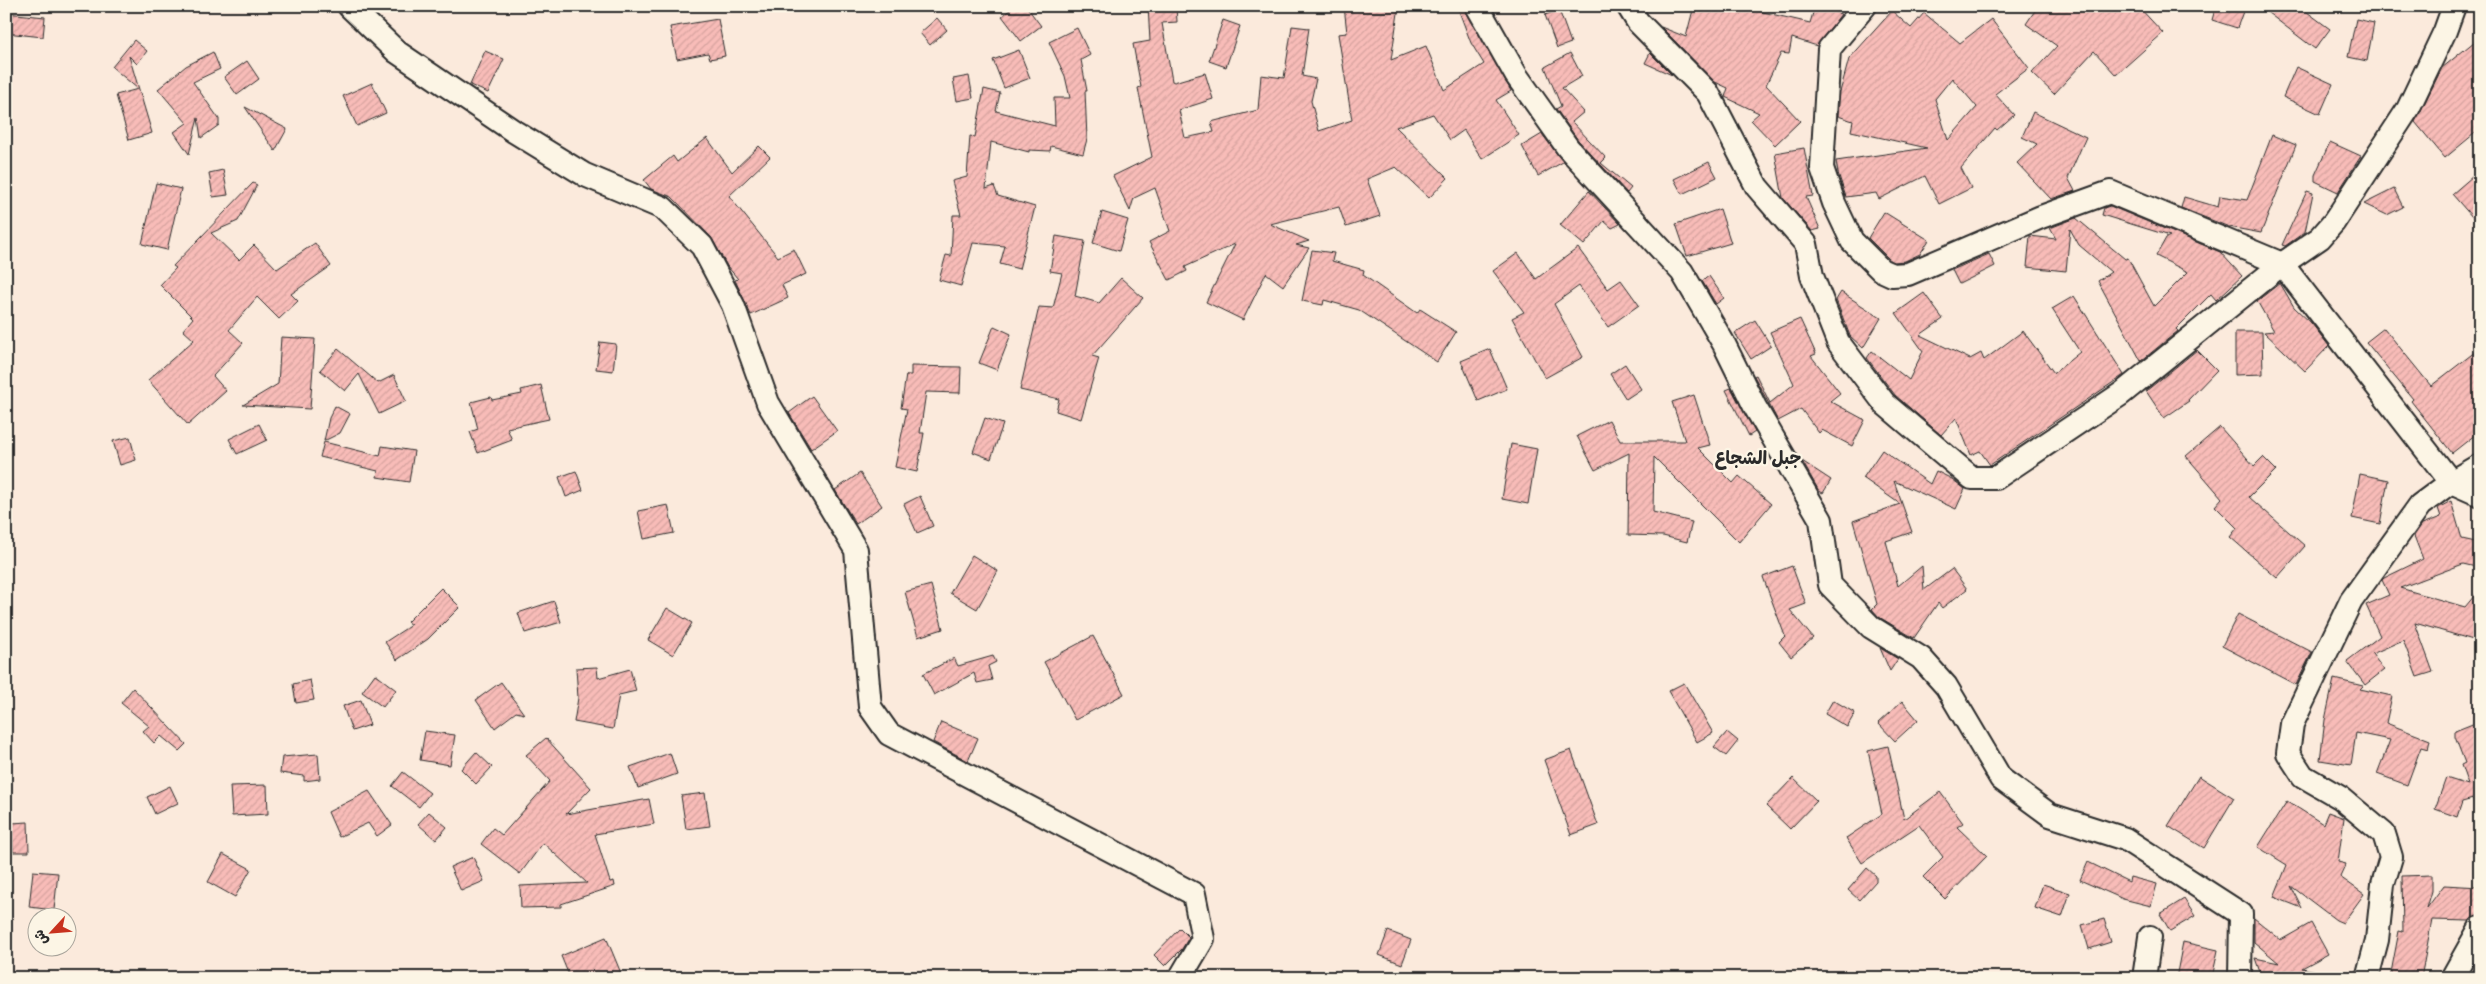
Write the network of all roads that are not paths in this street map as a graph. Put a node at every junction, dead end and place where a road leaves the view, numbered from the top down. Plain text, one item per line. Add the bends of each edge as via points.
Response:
1 (349, 6) edge
2 (1477, 6) edge
3 (1628, 6) edge
4 (1864, 6) edge
5 (2454, 6) edge
6 (2282, 264) junction
7 (2480, 465) edge
8 (2451, 482) junction
9 (2480, 495) edge
10 (2480, 928) edge
11 (2150, 937) dead end
12 (2239, 977) edge
13 (1180, 978) edge
14 (2144, 978) edge
15 (2367, 978) edge
16 (2452, 978) edge

1 - 13 street via 397,52 585,175 663,208 702,246 733,305 768,403 856,550 870,707 889,734 1194,894 1203,939
2 - 12 street via 1516,75 1568,148 1682,272 1821,520 1830,585 1871,627 1921,658 1946,686 2001,779 2050,815 2125,839 2240,914
3 - 6 street via 1638,22 1708,93 1757,187 1806,244 1812,276 1838,342 1886,404 1972,478 1996,478 2120,394
4 - 6 street via 1829,49 1822,168 1852,241 1881,270 1892,275 1908,274 2110,192
5 - 6 street via 2408,109 2334,222 2320,238
6 - 8 street
7 - 8 street
8 - 9 street
8 - 15 street via 2420,505 2351,601 2292,724 2288,753 2303,776 2341,798 2384,834 2391,857 2383,884 2377,940
10 - 16 street
11 - 14 street

